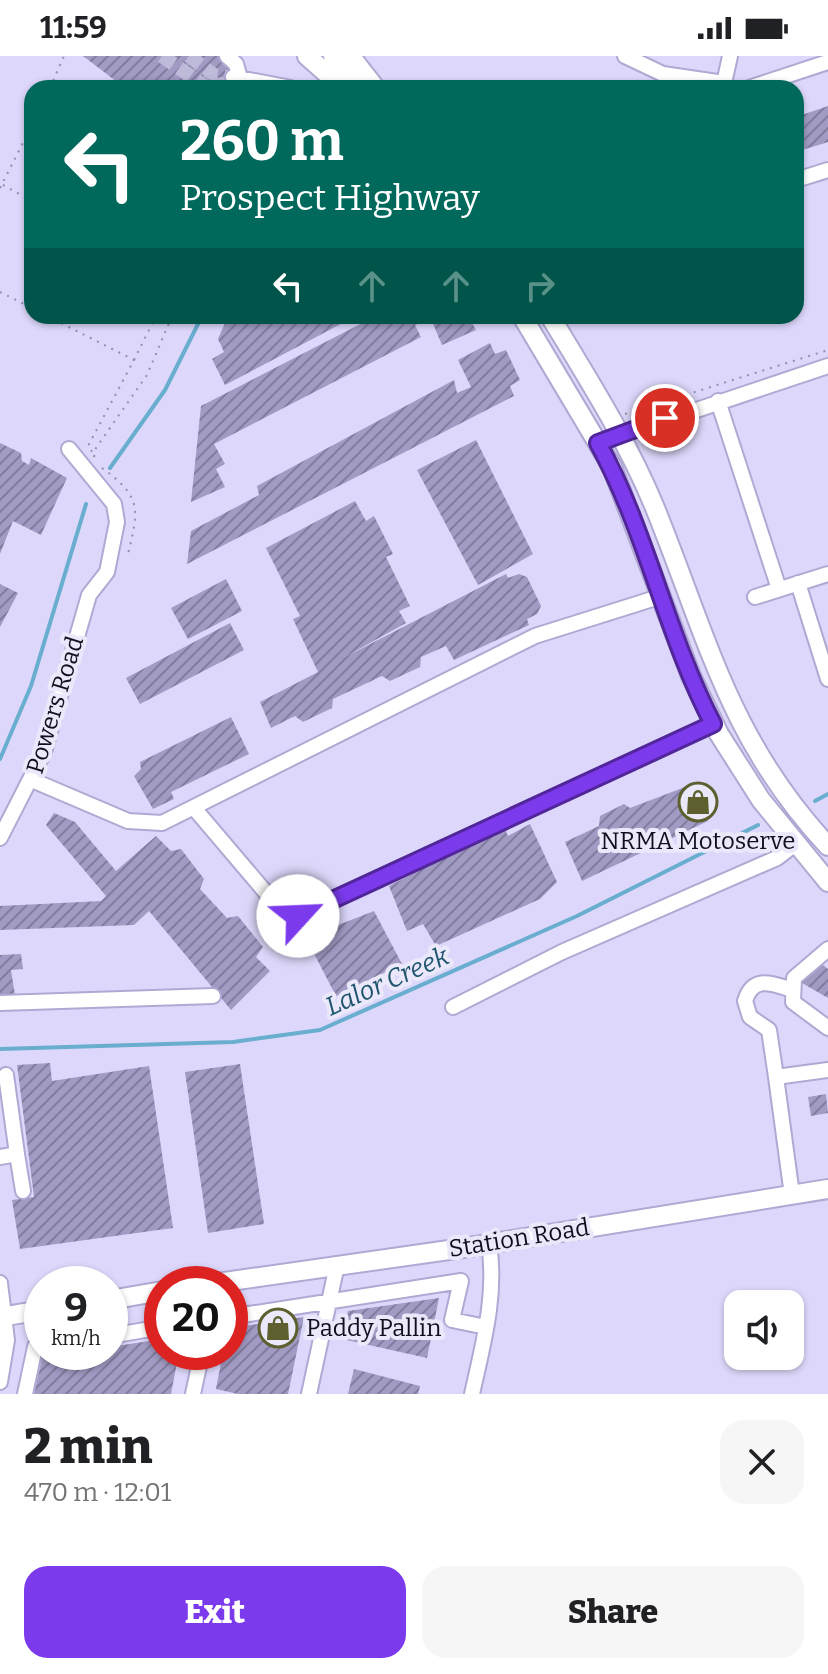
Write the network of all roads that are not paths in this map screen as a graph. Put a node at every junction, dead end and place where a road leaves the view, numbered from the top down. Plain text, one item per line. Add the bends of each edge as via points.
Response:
1 (227, 56) edge
2 (307, 56) edge
3 (333, 56) edge
4 (353, 56) edge
5 (625, 56) edge
6 (730, 56) edge
7 (828, 62) edge
8 (240, 80) edge
9 (334, 80) edge
10 (359, 80) edge
11 (372, 80) edge
12 (694, 80) edge
13 (725, 80) edge
14 (773, 80) edge
15 (828, 170) edge
16 (804, 178) edge
17 (527, 324) edge
18 (555, 324) edge
19 (828, 366) edge
20 (718, 401) junction
21 (620, 434) junction
22 (598, 443) junction
23 (69, 449) dead end
24 (828, 574) edge
25 (798, 583) junction
26 (779, 589) junction
27 (662, 596) junction
28 (755, 597) dead end
29 (828, 679) edge
30 (713, 724) junction
31 (32, 780) junction
32 (194, 808) junction
33 (0, 838) edge
34 (794, 845) junction
35 (828, 846) edge
36 (828, 882) edge
37 (828, 949) edge
38 (793, 990) junction
39 (213, 996) dead end
40 (0, 1003) edge
41 (453, 1007) dead end
42 (828, 1028) edge
43 (828, 1070) edge
44 (6, 1075) dead end
45 (776, 1077) junction
46 (17, 1154) junction
47 (0, 1157) edge
48 (828, 1189) edge
49 (23, 1191) dead end
50 (792, 1195) junction
51 (489, 1244) junction
52 (337, 1265) junction
53 (248, 1279) edge
54 (0, 1283) edge
55 (329, 1301) junction
56 (24, 1313) edge
57 (248, 1314) edge
58 (2, 1316) edge
59 (486, 1327) junction
60 (30, 1370) edge
61 (198, 1370) edge
62 (0, 1382) edge
63 (25, 1394) edge
64 (193, 1394) edge
65 (309, 1394) edge
66 (472, 1394) edge

1 - 8 street via 236,64 234,79
2 - 9 main road
3 - 10 main road
4 - 11 street
5 - 12 street via 663,74
6 - 13 street
7 - 14 street
15 - 16 street
17 - 22 main road
18 - 21 main road
19 - 20 street
20 - 21 street
20 - 26 street
21 - 22 street
21 - 35 main road via 656,510 729,701 763,762
22 - 27 main road via 630,508
23 - 31 street, Powers Road via 117,513 107,572 89,595 60,705
24 - 25 street
25 - 26 street
25 - 29 street
26 - 28 street
27 - 30 main road
27 - 32 street via 535,636
30 - 32 street via 293,917 284,914
30 - 34 main road
31 - 32 street via 128,821 162,823
31 - 33 street, Powers Road
34 - 36 main road
34 - 41 street via 777,858 562,952
37 - 38 street via 794,978
38 - 42 street via 793,1002
38 - 45 street via 762,982 752,987 745,1001 750,1017 769,1030
39 - 40 street
43 - 45 street
44 - 46 street
45 - 50 street
46 - 47 street
46 - 49 street
48 - 50 main road, Station Road
50 - 51 main road, Station Road
51 - 52 main road, Station Road
51 - 59 street via 494,1273
52 - 53 main road, Station Road
52 - 55 street
54 - 58 street
55 - 57 street
55 - 59 street via 461,1281 452,1320
55 - 65 street
56 - 58 main road
58 - 62 street via 7,1350
59 - 66 street
60 - 63 street
61 - 64 street

